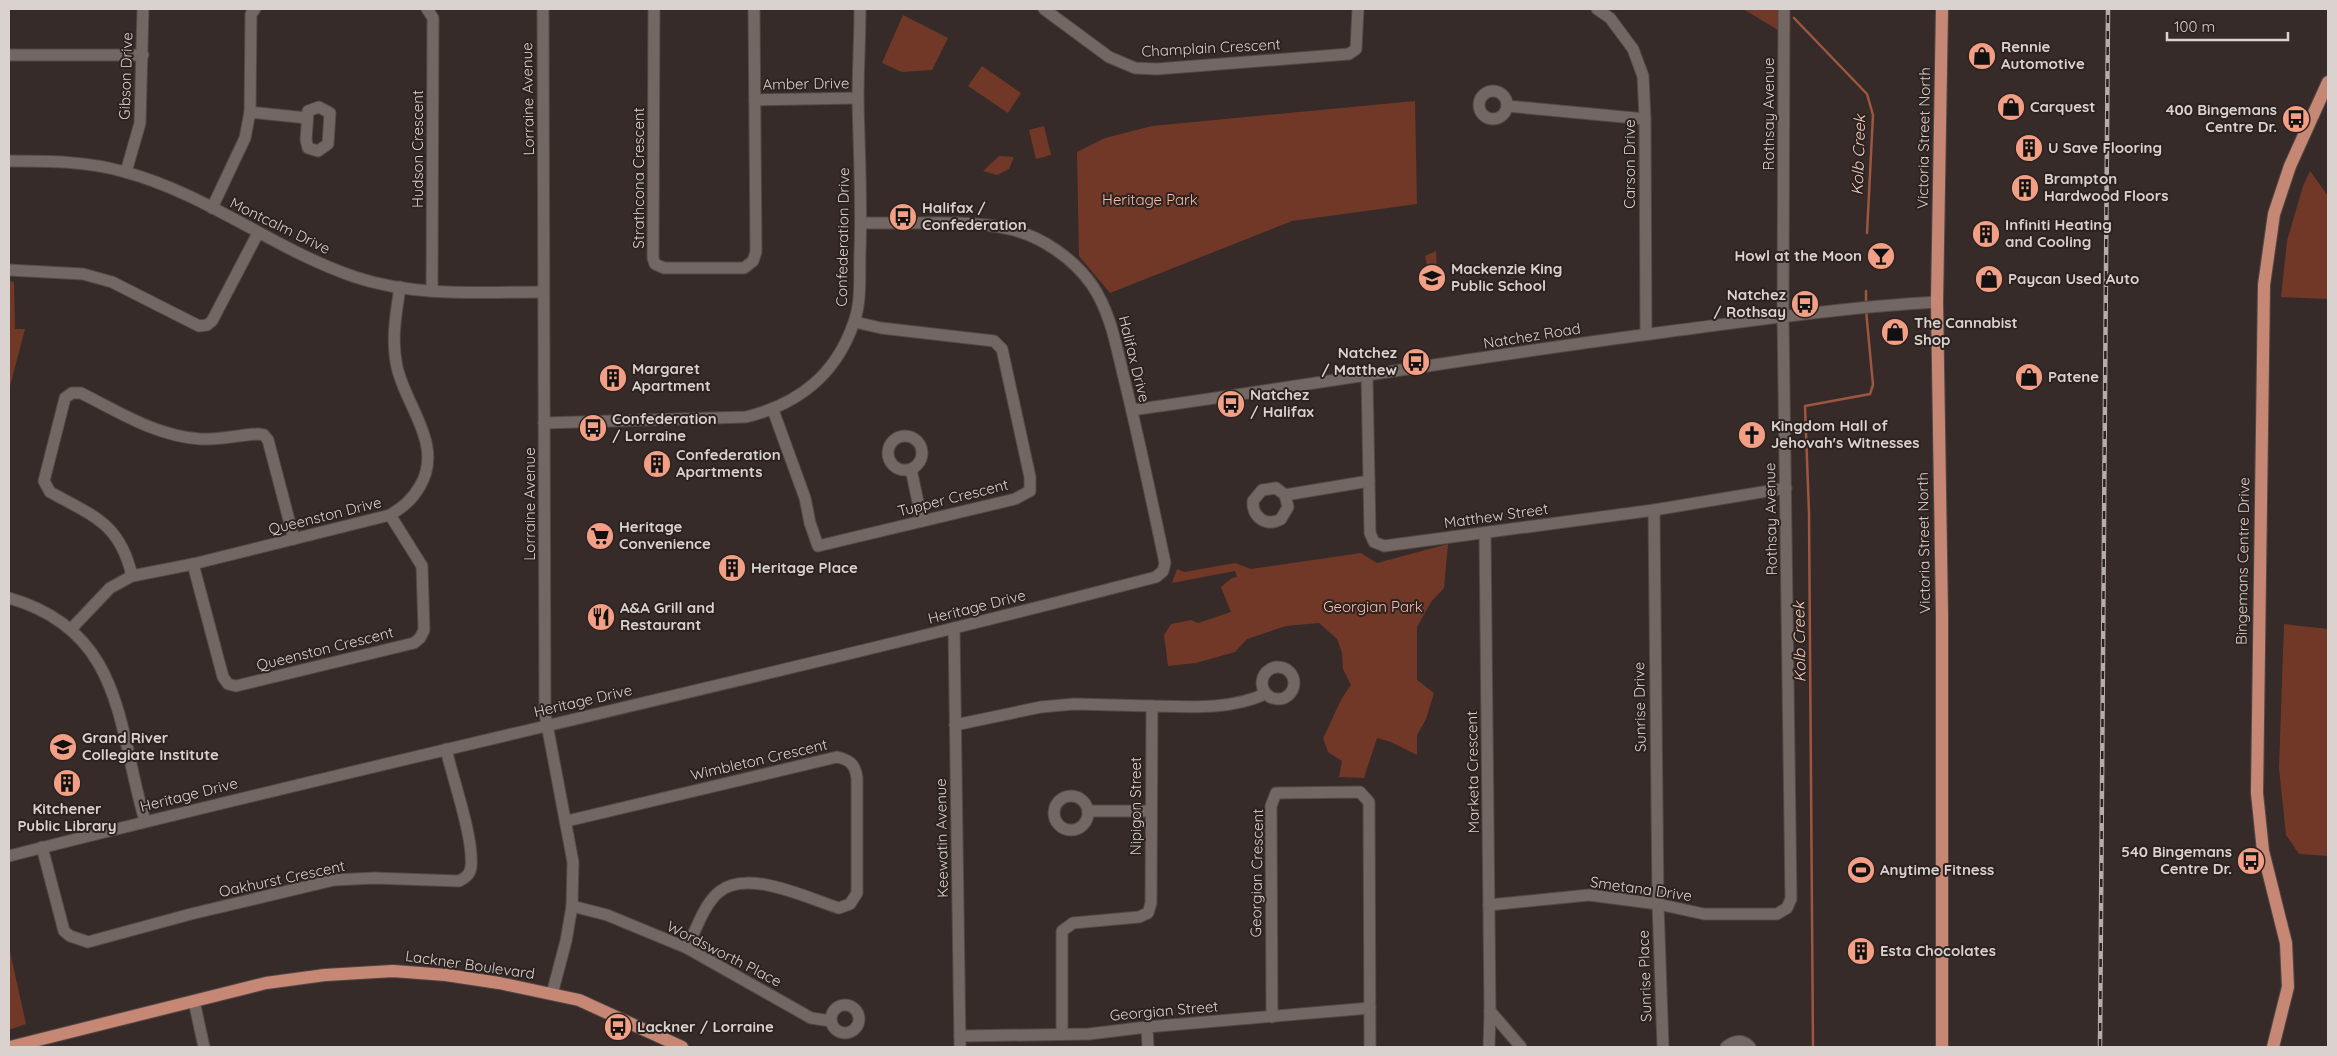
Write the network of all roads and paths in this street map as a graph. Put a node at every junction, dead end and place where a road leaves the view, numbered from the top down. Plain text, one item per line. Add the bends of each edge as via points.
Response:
1 (144, 9) edge
2 (256, 9) edge
3 (427, 9) edge
4 (543, 9) edge
5 (654, 9) edge
6 (754, 9) edge
7 (860, 9) edge
8 (1044, 9) edge
9 (1358, 9) edge
10 (1597, 9) edge
11 (1784, 9) edge
12 (1942, 9) edge
13 (9, 55) edge
14 (143, 55) junction
15 (2328, 82) edge
16 (858, 98) junction
17 (755, 100) junction
18 (1507, 106) dead end
19 (250, 112) junction
20 (307, 118) dead end
21 (1645, 119) junction
22 (9, 161) edge
23 (126, 172) junction
24 (212, 208) junction
25 (861, 223) junction
26 (258, 233) junction
27 (9, 270) edge
28 (400, 287) junction
29 (432, 291) junction
30 (543, 292) junction
31 (1937, 302) junction
32 (1783, 316) junction
33 (854, 322) junction
34 (1646, 334) junction
35 (1366, 377) junction
36 (773, 410) junction
37 (1132, 410) junction
38 (544, 423) junction
39 (910, 470) dead end
40 (1369, 482) junction
41 (1786, 488) junction
42 (1285, 495) dead end
43 (1654, 510) junction
44 (390, 515) junction
45 (922, 521) junction
46 (1485, 533) junction
47 (294, 539) junction
48 (193, 564) junction
49 (1162, 571) joint
50 (132, 576) junction
51 (9, 598) edge
52 (72, 628) junction
53 (954, 628) junction
54 (1265, 694) dead end
55 (1152, 706) junction
56 (546, 725) junction
57 (955, 725) junction
58 (446, 749) junction
59 (1088, 811) dead end
60 (1150, 811) junction
61 (145, 821) junction
62 (567, 821) junction
63 (42, 847) junction
64 (9, 856) edge
65 (1658, 904) junction
66 (1489, 905) junction
67 (572, 906) junction
68 (1787, 908) joint
69 (687, 948) junction
70 (552, 994) junction
71 (194, 1002) junction
72 (1370, 1008) junction
73 (1490, 1011) junction
74 (1272, 1017) junction
75 (831, 1021) dead end
76 (1148, 1027) junction
77 (1062, 1033) junction
78 (960, 1042) edge
79 (10, 1047) edge
80 (204, 1047) edge
81 (682, 1047) edge
82 (1148, 1047) edge
83 (1370, 1047) edge
84 (1488, 1047) edge
85 (1521, 1047) edge
86 (1663, 1047) edge
87 (1726, 1047) edge
88 (1750, 1047) edge
89 (1942, 1047) edge
90 (2274, 1047) edge

1 - 14 street, Gibson Drive
2 - 19 street via 252,14
3 - 29 street, Hudson Crescent via 432,18
4 - 30 street, Lorraine Avenue
5 - 17 street, Strathcona Crescent via 655,264 744,268 753,262 756,252
6 - 17 street, Strathcona Crescent
7 - 16 street, Confederation Drive
8 - 9 street, Champlain Crescent via 1109,57 1135,68 1157,69 1349,54 1356,49
10 - 21 street, Carson Drive via 1610,18 1633,48 1643,76
11 - 32 street, Rothsay Avenue
12 - 31 main road, Victoria Street North
13 - 14 street
14 - 23 street, Gibson Drive via 140,123
15 - 90 main road, Bingemans Centre Drive via 2290,166 2274,214 2264,285 2257,793 2263,851 2286,942 2288,987
16 - 17 street, Amber Drive
16 - 25 street, Confederation Drive
18 - 21 street
19 - 20 street
19 - 24 street via 245,138
21 - 34 street, Carson Drive
22 - 23 street, Montcalm Drive via 54,160
23 - 24 street, Montcalm Drive via 157,182
24 - 26 street, Montcalm Drive
25 - 33 street, Confederation Drive via 858,308
25 - 37 street, Halifax Drive via 988,225 1027,234 1064,256 1093,286 1108,316
26 - 27 street via 212,321 206,325 199,326 112,282 84,274
26 - 28 street, Montcalm Drive via 358,278
28 - 29 street, Montcalm Drive
28 - 44 street, Queenston Drive via 394,330 397,368 426,440 429,461 427,475 414,497
29 - 30 street, Montcalm Drive
30 - 38 street, Lorraine Avenue
31 - 32 street, Natchez Road
31 - 89 main road, Victoria Street North via 1942,625
32 - 34 street, Natchez Road
32 - 41 street, Rothsay Avenue
33 - 36 street, Confederation Drive via 831,367 814,385
33 - 45 street, Tupper Crescent via 994,341 1002,349 1030,477 1030,491 1015,499
34 - 35 street, Natchez Road
35 - 37 street, Natchez Road
35 - 40 street, Matthew Street
36 - 38 street, Confederation Drive via 724,420
36 - 45 street, Tupper Crescent via 805,498 818,546
37 - 49 street, Halifax Drive via 1165,563
38 - 56 street, Lorraine Avenue
39 - 45 street
40 - 42 street
40 - 46 street, Matthew Street via 1370,534 1374,542 1384,546
41 - 43 street, Matthew Street
41 - 68 street, Rothsay Avenue via 1791,899
43 - 46 street, Matthew Street
43 - 65 street, Sunrise Drive
44 - 47 street, Queenston Drive
44 - 48 street, Queenston Crescent via 422,566 424,630 414,643 236,686 228,684 223,677
46 - 66 street, Marketa Crescent
47 - 48 street, Queenston Drive
47 - 50 street via 264,435 202,439 170,435 149,428 81,393 72,393 65,398 44,480 46,487 110,529 124,549
48 - 50 street, Queenston Drive
49 - 53 street, Heritage Drive via 1156,577
50 - 52 street, Queenston Drive via 110,588
51 - 52 street via 38,608
52 - 61 street via 98,661 109,682 119,710
53 - 56 street, Heritage Drive
53 - 57 street, Keewatin Avenue
54 - 55 street via 1251,700 1198,707
55 - 57 street via 1074,704 1041,707
55 - 60 street, Nipigon Street
56 - 58 street, Heritage Drive
56 - 62 street, Lorraine Avenue
57 - 78 street, Keewatin Avenue
58 - 61 street, Heritage Drive
58 - 63 street, Oakhurst Crescent via 470,846 471,869 467,877 459,881 334,880 88,942 64,931
59 - 60 street
60 - 77 street, Nipigon Street via 1151,903 1148,912 1139,918 1073,923 1062,931
61 - 63 street, Heritage Drive
62 - 67 street, Lorraine Avenue via 573,862
62 - 69 street, Wimbleton Crescent via 837,757 848,760 855,767 857,893 850,904 839,908 761,883 732,884 710,901
63 - 64 street, Heritage Drive
65 - 66 street, Smetana Drive via 1589,895
65 - 68 street, Smetana Drive via 1704,914 1776,914
65 - 86 street, Sunrise Place
66 - 73 street, Marketa Crescent
67 - 69 street, Wordsworth Place via 607,915
67 - 70 street, Lorraine Avenue
69 - 75 street, Wordsworth Place via 811,1018
70 - 71 main road, Lackner Boulevard via 446,975 393,971 266,983
70 - 81 main road, Lackner Boulevard via 579,1000
71 - 79 main road, Lackner Boulevard
71 - 80 street
72 - 74 street, Georgian Street
72 - 74 street, Georgian Crescent via 1368,802 1360,792 1276,793 1271,806
72 - 83 street
73 - 84 street, Marketa Crescent
73 - 85 street
74 - 76 street, Georgian Street
76 - 77 street, Georgian Street via 1089,1034
76 - 82 street
77 - 78 street, Georgian Street
87 - 88 street via 1737,1041

